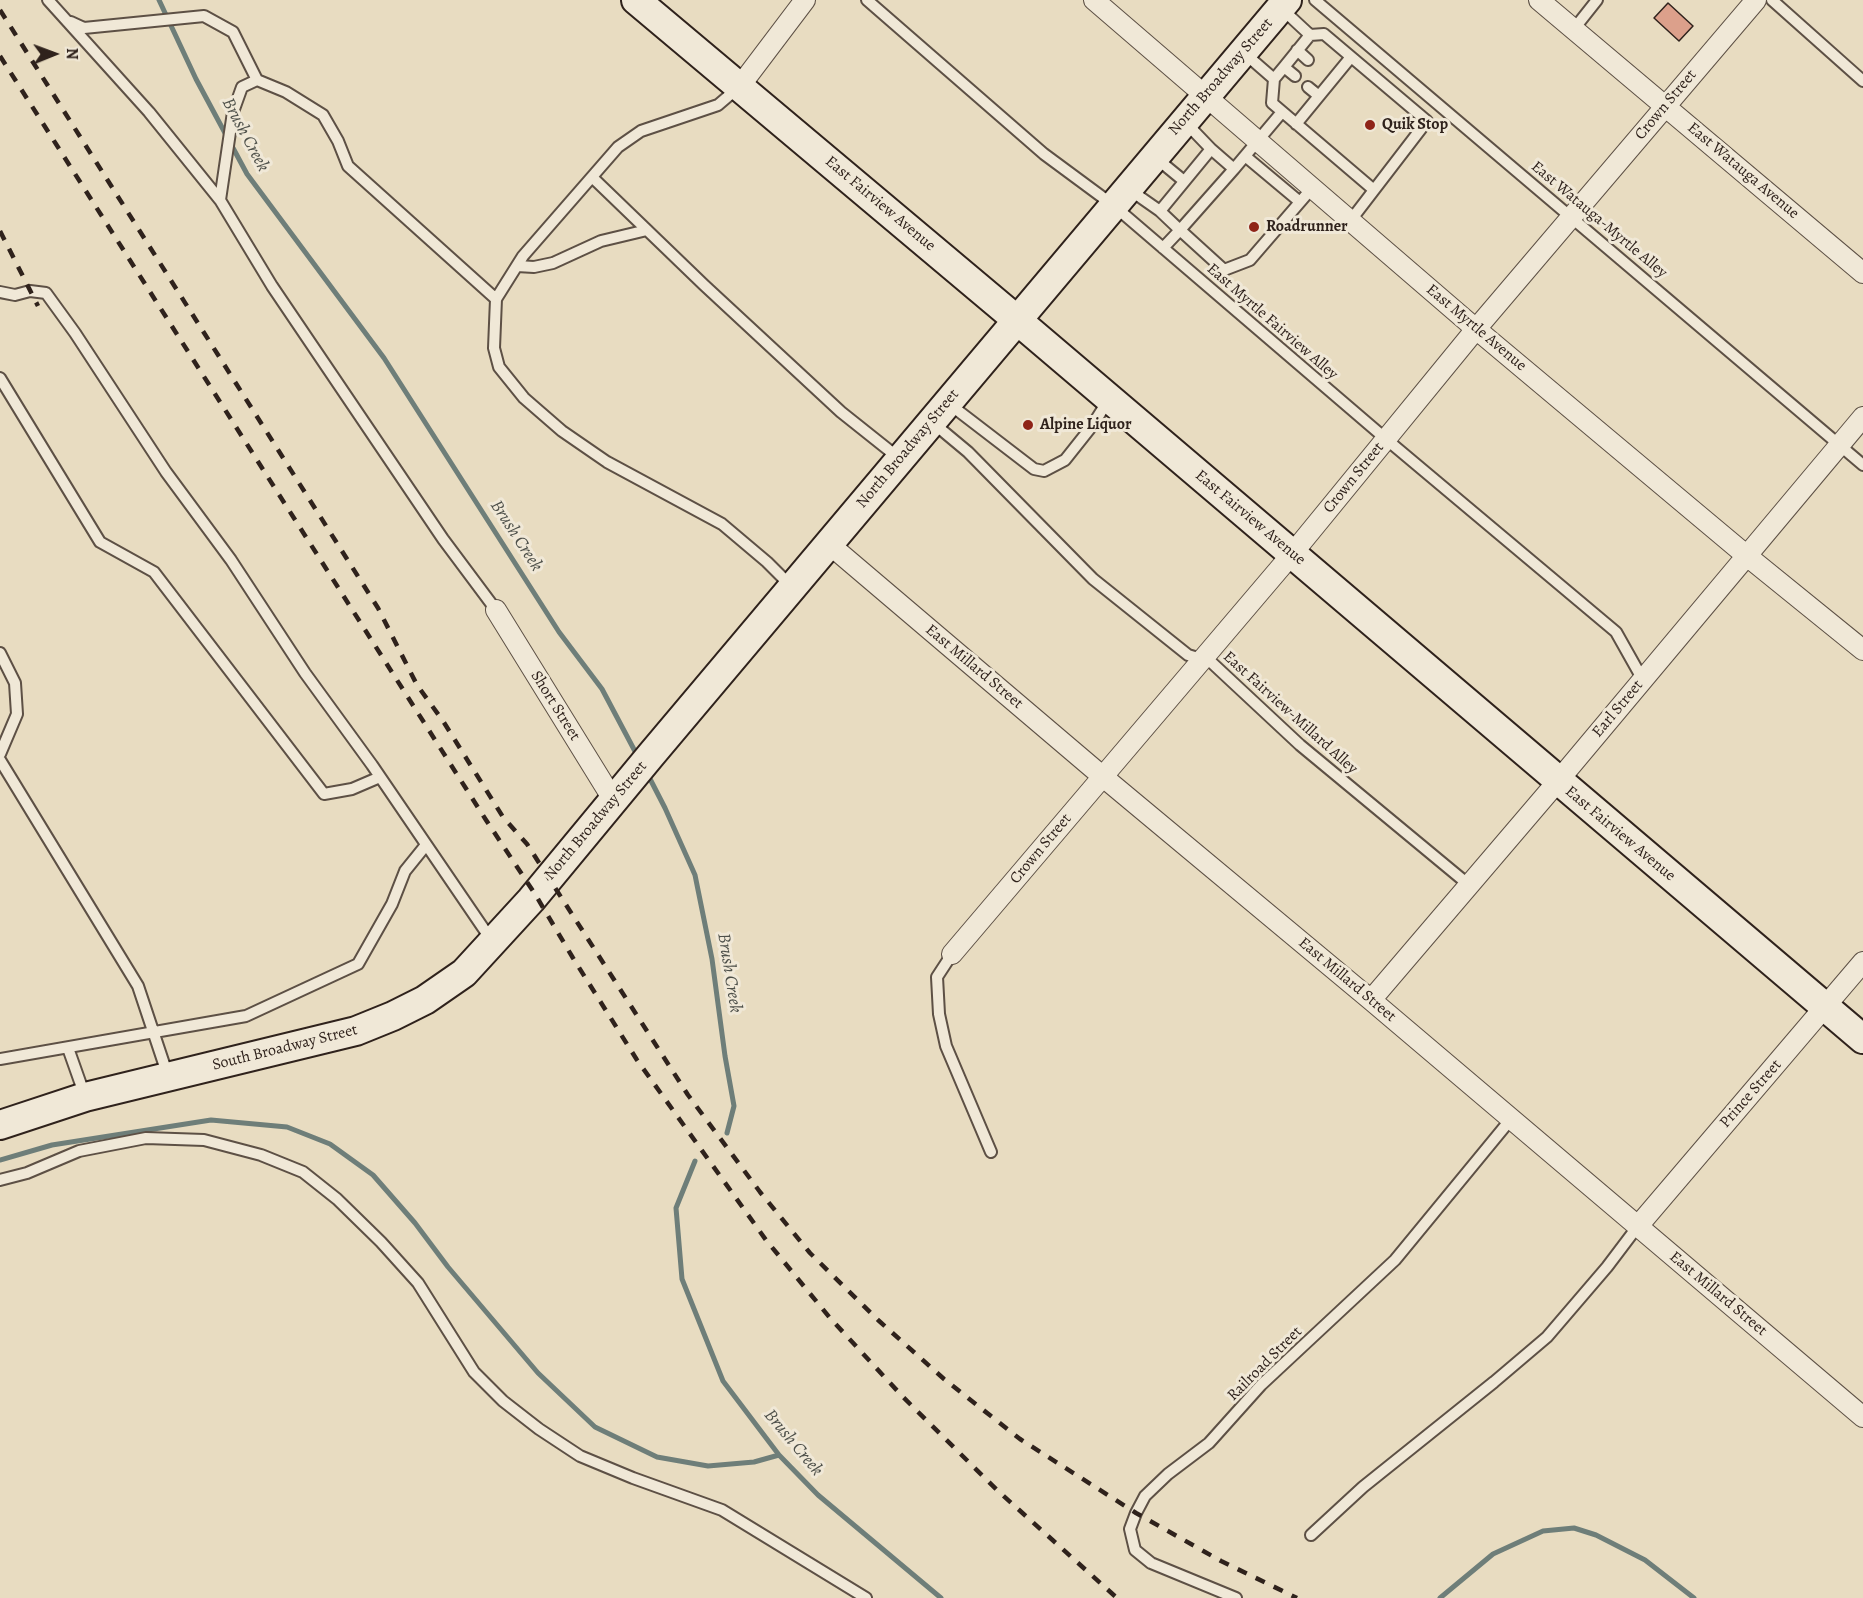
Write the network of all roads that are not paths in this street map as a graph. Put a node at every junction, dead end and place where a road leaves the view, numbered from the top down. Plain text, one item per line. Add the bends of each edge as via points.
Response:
1 (48, 0) edge
2 (636, 0) edge
3 (805, 0) edge
4 (867, 0) edge
5 (1094, 0) edge
6 (1315, 0) edge
7 (1539, 0) edge
8 (1597, 0) edge
9 (1756, 0) edge
10 (1772, 0) edge
11 (1284, 4) edge
12 (68, 20) junction
13 (1574, 29) junction
14 (1310, 34) junction
15 (1297, 50) junction
16 (1243, 52) junction
17 (1351, 57) junction
18 (1308, 60) dead end
19 (1284, 67) junction
20 (1322, 72) dead end
21 (1295, 76) dead end
22 (1274, 79) junction
23 (257, 80) junction
24 (1331, 81) junction
25 (1863, 81) edge
26 (740, 86) junction
27 (1308, 87) dead end
28 (1206, 95) junction
29 (1319, 96) junction
30 (1666, 106) junction
31 (1282, 112) junction
32 (1184, 121) junction
33 (1296, 124) junction
34 (1259, 140) junction
35 (1211, 149) junction
36 (1154, 156) junction
37 (1245, 156) junction
38 (1234, 170) junction
39 (592, 177) junction
40 (1184, 181) junction
41 (1374, 190) junction
42 (1307, 195) junction
43 (1120, 197) junction
44 (220, 200) junction
45 (1160, 211) junction
46 (1572, 216) junction
47 (1351, 220) junction
48 (647, 230) junction
49 (1180, 230) junction
50 (1163, 248) junction
51 (516, 266) junction
52 (1863, 273) edge
53 (0, 292) edge
54 (496, 299) junction
55 (1017, 320) junction
56 (1476, 328) junction
57 (0, 378) edge
58 (1109, 398) junction
59 (940, 412) junction
60 (1863, 417) edge
61 (1386, 439) junction
62 (1840, 444) junction
63 (900, 459) junction
64 (1863, 465) edge
65 (829, 544) junction
66 (1292, 554) junction
67 (1747, 556) junction
68 (793, 587) junction
69 (496, 610) joint
70 (1863, 651) edge
71 (0, 653) edge
72 (1203, 659) junction
73 (1642, 680) junction
74 (0, 754) edge
75 (0, 760) edge
76 (1102, 776) junction
77 (380, 777) junction
78 (1558, 781) junction
79 (620, 794) junction
80 (426, 845) junction
81 (1469, 885) junction
82 (531, 900) joint
83 (493, 943) junction
84 (952, 954) joint
85 (1863, 962) edge
86 (1371, 1000) junction
87 (1826, 1007) junction
88 (155, 1032) junction
89 (1863, 1039) edge
90 (68, 1048) junction
91 (0, 1059) edge
92 (168, 1076) junction
93 (85, 1097) junction
94 (1511, 1119) junction
95 (0, 1125) edge
96 (991, 1152) dead end
97 (0, 1180) edge
98 (1638, 1226) junction
99 (1863, 1417) edge
100 (1311, 1535) dead end
101 (866, 1598) edge
102 (1236, 1598) edge

1 - 12 lane
2 - 26 street, East Fairview Avenue
3 - 26 street
4 - 43 lane, East Myrtle Fairview Alley via 1044,154
5 - 28 street, East Myrtle Avenue
6 - 46 lane, East Watauga-Myrtle Alley
7 - 13 street, East Watauga Avenue
8 - 13 lane
9 - 30 street, Crown Street
10 - 25 lane
11 - 14 lane
11 - 16 street, North Broadway Street
12 - 23 lane via 84,28 204,16 233,32
12 - 44 lane
13 - 30 street, East Watauga Avenue
14 - 15 lane
14 - 17 lane via 1324,34
15 - 18 lane
15 - 19 lane
16 - 22 lane
16 - 28 street, North Broadway Street
17 - 24 lane
17 - 41 lane via 1426,121
19 - 21 lane
19 - 22 lane
20 - 24 lane
22 - 31 lane via 1272,103
23 - 44 lane via 242,87 233,112
23 - 54 lane via 323,115 348,166
24 - 29 lane
26 - 39 lane via 718,105 641,131 618,147
26 - 55 street, East Fairview Avenue
27 - 29 lane
28 - 32 street, North Broadway Street
28 - 34 street, East Myrtle Avenue
29 - 33 lane
30 - 46 street, Crown Street
30 - 52 street, East Watauga Avenue
31 - 33 lane
31 - 34 lane
32 - 35 lane
32 - 36 street, North Broadway Street
33 - 41 lane
34 - 37 lane
34 - 42 street, East Myrtle Avenue
35 - 38 lane
35 - 40 lane
36 - 40 lane
36 - 43 street, North Broadway Street
37 - 38 lane
37 - 42 lane
38 - 49 lane
39 - 48 lane
39 - 51 lane
40 - 45 lane
41 - 47 lane
42 - 47 street, East Myrtle Avenue
42 - 49 lane via 1250,260 1224,270
43 - 45 lane
43 - 50 lane, East Myrtle Fairview Alley
43 - 55 street, North Broadway Street
44 - 69 lane via 272,286 443,539
45 - 49 lane
46 - 56 street, Crown Street
46 - 62 lane, East Watauga-Myrtle Alley
47 - 56 street, East Myrtle Avenue
48 - 51 lane via 601,241 553,263
48 - 63 lane via 841,412
49 - 50 lane
50 - 61 lane, East Myrtle Fairview Alley
51 - 54 lane
53 - 77 lane via 46,293
54 - 68 lane via 494,330 499,366 524,398 607,462 722,524
55 - 58 street, East Fairview Avenue
55 - 59 street, North Broadway Street
56 - 61 street, Crown Street
56 - 67 street, East Myrtle Avenue
57 - 77 lane via 100,542 154,572 324,794 352,789
58 - 59 lane via 1065,460 1044,471 1034,469
58 - 66 street, East Fairview Avenue
59 - 63 street, North Broadway Street
59 - 72 lane, East Fairview-Millard Alley via 968,452 1093,579 1188,655
60 - 62 street, Earl Street
61 - 66 street, Crown Street
61 - 73 lane, East Myrtle Fairview Alley via 1616,632
62 - 64 lane, East Watauga-Myrtle Alley
62 - 67 street, Earl Street
63 - 65 street, North Broadway Street
65 - 68 street, North Broadway Street
65 - 76 street, East Millard Street
66 - 72 street, Crown Street
66 - 78 street, East Fairview Avenue
67 - 70 street, East Myrtle Avenue
67 - 73 street, Earl Street
68 - 79 street, North Broadway Street
69 - 79 street, Short Street
71 - 74 lane via 15,683 16,714
72 - 76 street, Crown Street
72 - 81 lane, East Fairview-Millard Alley via 1211,662 1300,746
73 - 78 street, Earl Street
75 - 88 lane via 138,986
76 - 84 street, Crown Street
76 - 86 street, East Millard Street
77 - 80 lane
78 - 81 street, Earl Street
78 - 87 street, East Fairview Avenue
79 - 82 street, North Broadway Street
80 - 83 lane
80 - 88 lane via 405,872 358,964 246,1016
81 - 86 street, Earl Street
82 - 83 street, South Broadway Street
83 - 92 street, South Broadway Street via 464,973 425,1000 366,1027
84 - 96 lane via 937,977 939,1014 946,1046
85 - 87 street, Prince Street
86 - 94 street, East Millard Street
87 - 89 street, East Fairview Avenue
87 - 98 street, Prince Street
88 - 90 lane
88 - 92 lane
90 - 91 lane
90 - 93 lane
92 - 93 street, South Broadway Street
93 - 95 street, South Broadway Street
94 - 98 street, East Millard Street
94 - 102 lane, Railroad Street via 1395,1260 1261,1385 1209,1443 1145,1496 1130,1529 1136,1550 1151,1563
97 - 101 lane via 79,1151 146,1138 204,1140 261,1155 303,1172 337,1199 418,1283 474,1372 530,1422 580,1456 722,1510
98 - 99 street, East Millard Street
98 - 100 lane via 1547,1337 1363,1487

